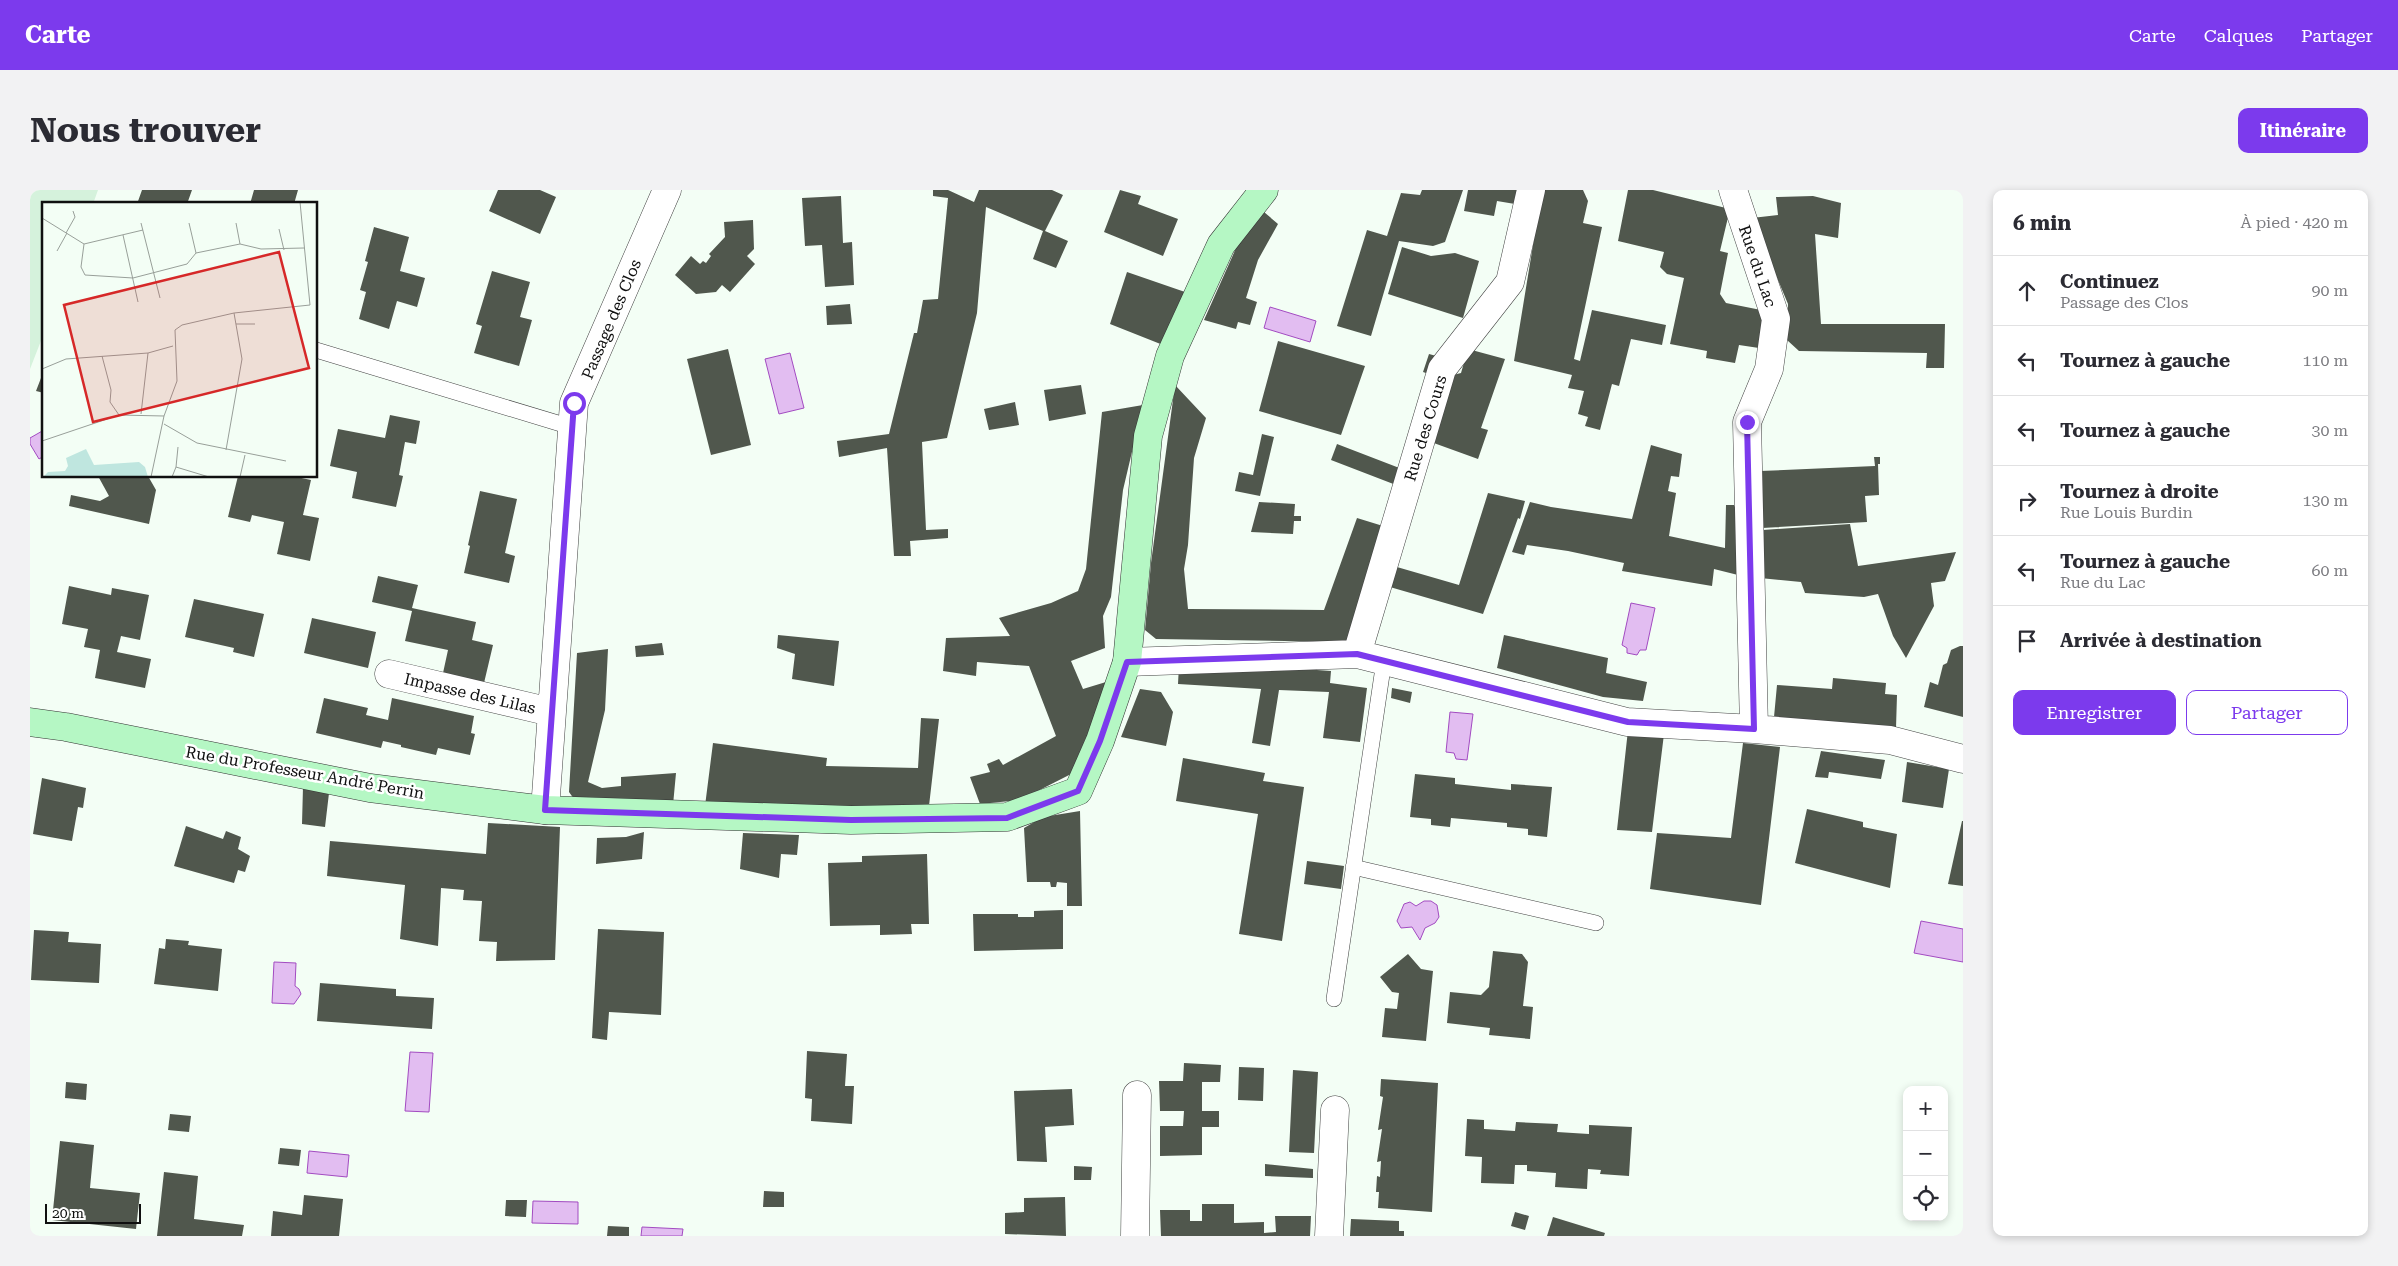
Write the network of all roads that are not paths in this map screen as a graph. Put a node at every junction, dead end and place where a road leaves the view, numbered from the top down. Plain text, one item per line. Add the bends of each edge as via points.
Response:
1 (667, 190) edge
2 (1263, 190) edge
3 (1531, 190) edge
4 (1733, 190) edge
5 (318, 351) edge
6 (571, 427) junction
7 (1357, 654) junction
8 (1127, 662) junction
9 (1384, 662) junction
10 (389, 674) dead end
11 (551, 712) junction
12 (30, 722) edge
13 (1754, 729) junction
14 (1963, 759) edge
15 (545, 810) junction
16 (1353, 867) junction
17 (1596, 924) dead end
18 (1334, 999) dead end
19 (1137, 1095) dead end
20 (1335, 1110) dead end
21 (1135, 1236) edge
22 (1329, 1236) edge

1 - 6 street, Passage des Clos via 574,403
2 - 8 street, Rue du Professeur André Perrin via 1221,245 1170,356 1148,436
3 - 7 street, Rue des Cours via 1510,282 1442,369
4 - 13 street, Rue du Lac via 1776,319 1769,370 1747,422
5 - 6 lane
6 - 11 street, Passage des Clos
7 - 8 street
7 - 9 street
8 - 15 street, Rue du Professeur André Perrin via 1100,741 1078,791 1007,818 851,820
9 - 13 street via 1628,722
9 - 16 lane
10 - 11 street, Impasse des Lilas
11 - 15 street, Passage des Clos
12 - 15 street, Rue du Professeur André Perrin via 66,726 370,788
13 - 14 street via 1890,740
16 - 17 lane
16 - 18 lane
19 - 21 street
20 - 22 street

